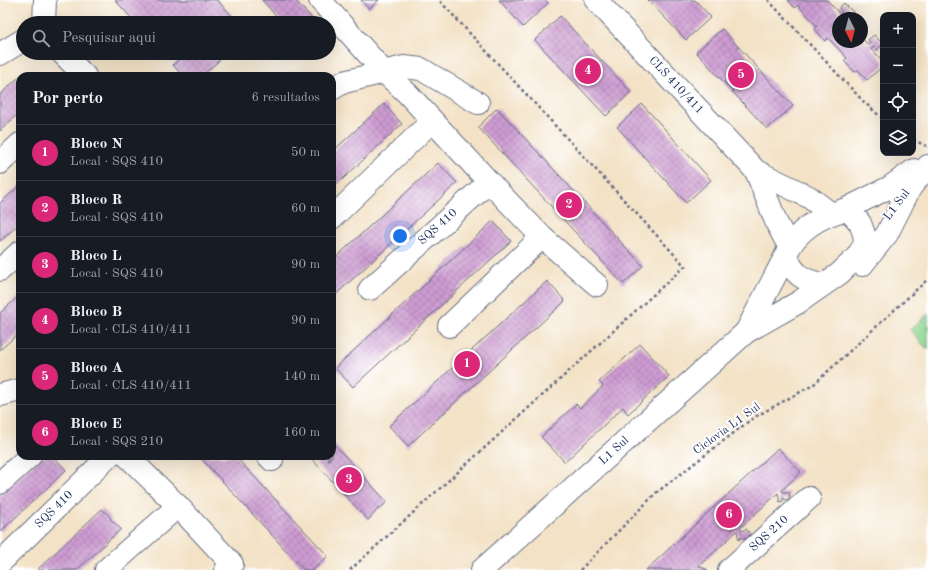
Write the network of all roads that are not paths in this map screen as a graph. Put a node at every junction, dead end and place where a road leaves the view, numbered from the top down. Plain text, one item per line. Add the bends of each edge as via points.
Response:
1 (45, 0) edge
2 (320, 0) edge
3 (596, 0) edge
4 (44, 16) edge
5 (334, 16) edge
6 (336, 18) edge
7 (16, 44) edge
8 (0, 54) edge
9 (69, 60) edge
10 (81, 72) edge
11 (384, 72) junction
12 (336, 87) edge
13 (478, 103) dead end
14 (432, 121) junction
15 (16, 148) edge
16 (928, 160) edge
17 (0, 163) edge
18 (928, 166) edge
19 (756, 171) junction
20 (489, 182) junction
21 (910, 188) junction
22 (837, 212) junction
23 (336, 214) edge
24 (542, 237) junction
25 (865, 244) junction
26 (788, 250) junction
27 (16, 256) edge
28 (0, 270) edge
29 (823, 284) junction
30 (596, 285) dead end
31 (370, 289) dead end
32 (800, 302) junction
33 (449, 326) dead end
34 (746, 332) junction
35 (16, 391) edge
36 (0, 395) edge
37 (26, 460) edge
38 (105, 460) edge
39 (131, 460) edge
40 (0, 483) edge
41 (809, 498) dead end
42 (178, 506) junction
43 (0, 563) edge
44 (106, 570) edge
45 (226, 570) edge
46 (482, 570) edge
47 (729, 570) edge

1 - 4 street
2 - 5 street
3 - 19 street, CLS 410/411
6 - 11 street
7 - 8 street
9 - 10 street
11 - 12 street via 344,82
11 - 13 street via 404,67 421,69
11 - 14 street
14 - 20 street
14 - 23 street
15 - 17 street
16 - 22 street, L1 Sul via 890,187
18 - 21 street, L1 Sul
19 - 22 street, CLS 410/411
19 - 26 street, CLS 410/411
20 - 24 street
20 - 31 street, SQS 410
21 - 25 street, L1 Sul
21 - 32 street via 887,234 854,274 820,299
22 - 25 street via 852,214 860,223
22 - 26 street via 819,219 804,230
24 - 30 street
24 - 33 street
25 - 29 street via 856,258 840,274
26 - 29 street via 790,266 799,276 810,282
26 - 34 street, L1 Sul
27 - 28 street
29 - 32 street, L1 Sul
32 - 34 street, L1 Sul
34 - 46 street, L1 Sul
35 - 36 street
37 - 40 street
38 - 43 street, SQS 410
39 - 42 street
41 - 47 street, SQS 210
42 - 44 street
42 - 45 street via 232,564

